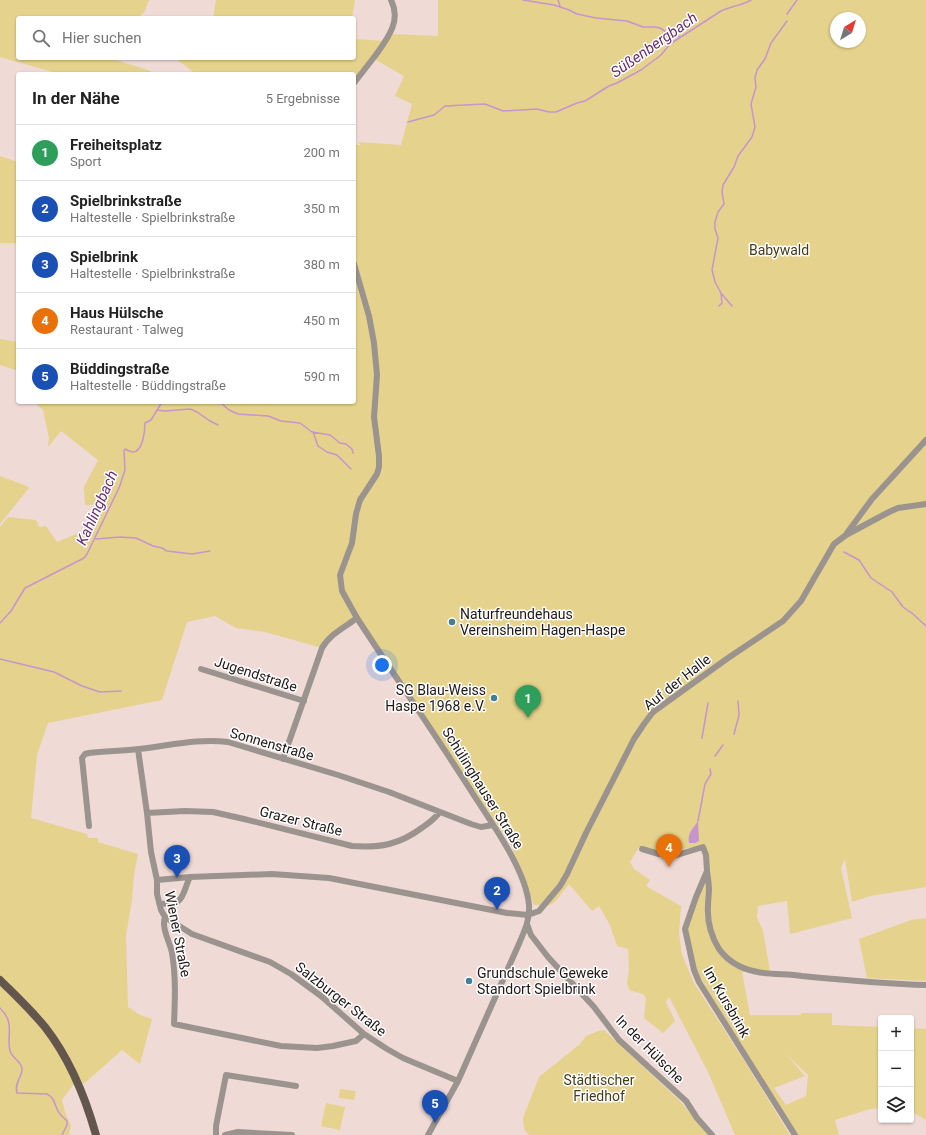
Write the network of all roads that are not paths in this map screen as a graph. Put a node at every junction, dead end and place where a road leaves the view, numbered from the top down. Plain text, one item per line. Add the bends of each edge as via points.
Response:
1 (391, 0) edge
2 (356, 80) edge
3 (356, 271) edge
4 (926, 440) edge
5 (926, 504) edge
6 (846, 535) junction
7 (357, 618) junction
8 (201, 669) dead end
9 (304, 701) junction
10 (138, 749) junction
11 (283, 759) junction
12 (439, 812) junction
13 (148, 813) junction
14 (493, 825) junction
15 (89, 826) dead end
16 (642, 850) dead end
17 (707, 869) junction
18 (190, 877) junction
19 (157, 880) junction
20 (159, 903) junction
21 (528, 915) junction
22 (165, 917) junction
23 (527, 924) junction
24 (0, 980) edge
25 (926, 985) edge
26 (364, 1034) junction
27 (458, 1081) junction
28 (296, 1086) dead end
29 (96, 1135) edge
30 (216, 1135) edge
31 (225, 1135) edge
32 (292, 1135) edge
33 (428, 1135) edge
34 (712, 1135) edge
35 (795, 1135) edge

1 - 2 street via 395,13 391,32
3 - 7 street, Schülinghauser Straße via 374,343 377,375 374,417 379,456 377,474 360,500 352,543 340,575 342,591
4 - 6 street, Auf der Halle via 872,499
5 - 6 street, Auf der Halle via 898,508
6 - 21 street, Auf der Halle via 834,544 801,601 783,621 654,712 644,724 563,880 538,911
7 - 9 street, Jugendstraße via 326,641
7 - 14 street, Schülinghauser Straße
8 - 9 street, Jugendstraße
9 - 11 street, Jugendstraße
10 - 11 street, Sonnenstraße via 175,743 213,741 227,742
10 - 13 street, Wiener Straße
10 - 15 street, Sonnenstraße via 89,753 83,756
11 - 12 street, Sonnenstraße via 389,792
12 - 13 street, Grazer Straße via 413,835 385,846 370,847 352,846 213,812
12 - 14 street, Sonnenstraße via 481,828
13 - 19 street, Wiener Straße via 151,852
14 - 21 street, Schülinghauser Straße via 523,882 529,905
16 - 17 street via 677,855 703,847
17 - 25 street, Im Kursbrink via 708,922 720,950 740,967 780,975
17 - 35 street, Im Kursbrink via 685,929 694,970 699,982
18 - 19 street
18 - 20 street via 177,902
18 - 21 street via 272,874 329,878
19 - 20 street, Wiener Straße
20 - 22 street, Wiener Straße
21 - 23 street
22 - 26 street, Salzburger Straße via 192,934 270,962 321,996
22 - 26 street, Wiener Straße via 163,922 172,953 176,989 174,1024 297,1048 336,1046 356,1041
23 - 27 street
23 - 34 street, In der Hülsche via 531,935 548,957 594,1007 619,1040 686,1101
24 - 29 main road via 45,1027 64,1056 80,1085
26 - 27 street, Salzburger Straße via 386,1050
27 - 33 street
28 - 30 street via 226,1075
31 - 32 street via 238,1132

